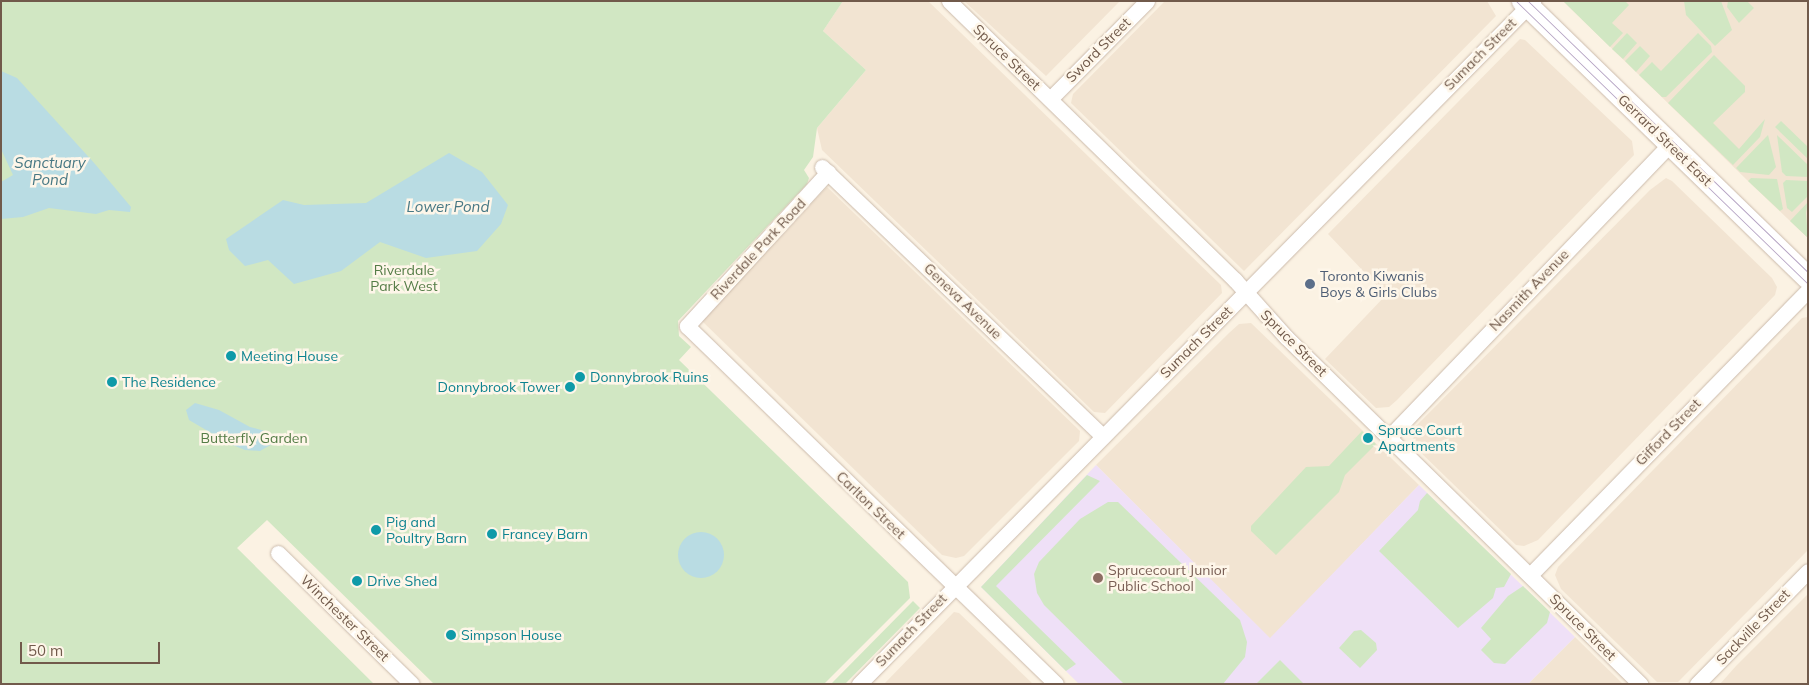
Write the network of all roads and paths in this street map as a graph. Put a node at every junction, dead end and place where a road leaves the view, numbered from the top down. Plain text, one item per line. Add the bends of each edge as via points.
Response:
1 (949, 1) edge
2 (1146, 1) edge
3 (1528, 3) edge
4 (1050, 99) junction
5 (1670, 144) junction
6 (825, 169) joint
7 (1808, 278) edge
8 (1808, 290) edge
9 (1246, 292) junction
10 (688, 326) joint
11 (1103, 436) junction
12 (1390, 436) junction
13 (278, 553) dead end
14 (1808, 571) edge
15 (1530, 574) junction
16 (954, 586) junction
17 (412, 684) edge
18 (859, 684) edge
19 (1056, 684) edge
20 (1640, 684) edge
21 (1697, 684) edge

1 - 4 street, Spruce Street
2 - 4 street, Sword Street
3 - 5 main road, Gerrard Street East
3 - 9 street, Sumach Street
4 - 9 street, Spruce Street
5 - 7 main road, Gerrard Street East
5 - 12 street, Nasmith Avenue
6 - 10 street, Riverdale Park Road
6 - 11 street, Geneva Avenue
8 - 15 street, Gifford Street
9 - 11 street, Sumach Street
9 - 12 street, Spruce Street
10 - 16 street, Carlton Street
11 - 16 street, Sumach Street
12 - 15 street, Spruce Street
13 - 17 street, Winchester Street
14 - 21 street, Sackville Street
15 - 20 street, Spruce Street
16 - 18 street, Sumach Street
16 - 19 street, Carlton Street

